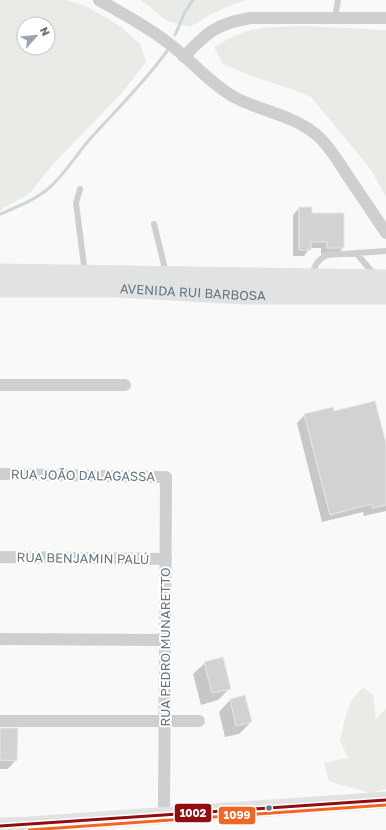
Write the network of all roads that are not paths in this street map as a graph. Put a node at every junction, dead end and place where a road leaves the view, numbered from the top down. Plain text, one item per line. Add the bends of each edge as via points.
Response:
1 (99, 0) edge
2 (338, 0) edge
3 (335, 18) junction
4 (386, 18) edge
5 (184, 57) junction
6 (80, 189) dead end
7 (154, 224) dead end
8 (386, 233) edge
9 (386, 251) edge
10 (356, 253) junction
11 (0, 273) edge
12 (86, 274) junction
13 (166, 276) junction
14 (311, 279) junction
15 (383, 284) edge
16 (0, 288) edge
17 (0, 385) edge
18 (125, 385) dead end
19 (0, 474) edge
20 (166, 477) joint
21 (0, 557) edge
22 (166, 558) junction
23 (0, 639) edge
24 (165, 640) junction
25 (0, 721) edge
26 (164, 721) junction
27 (199, 721) dead end
28 (386, 800) edge
29 (164, 816) junction
30 (0, 826) edge

1 - 5 street via 163,38
2 - 3 lane
3 - 4 street
3 - 5 street via 250,18 232,21 206,34
5 - 8 street via 205,77 234,97 311,129 333,154
6 - 12 lane via 76,203
7 - 13 lane
9 - 10 lane
10 - 14 lane via 327,255 319,259 314,266
10 - 15 lane
11 - 12 main road, AVENIDA RUI BARBOSA
12 - 13 main road, AVENIDA RUI BARBOSA
13 - 14 main road, AVENIDA RUI BARBOSA
14 - 15 main road, AVENIDA RUI BARBOSA
15 - 16 main road, AVENIDA RUI BARBOSA via 246,295 117,288
17 - 18 street
19 - 20 street, RUA JOÃO DALAGASSA
20 - 22 street, RUA PEDRO MUNARETTO
21 - 22 street, RUA BENJAMIN PALÚ
22 - 24 street, RUA PEDRO MUNARETTO
23 - 24 street
24 - 26 street, RUA PEDRO MUNARETTO
25 - 26 street
26 - 27 street
26 - 29 street, RUA PEDRO MUNARETTO
28 - 29 main road
29 - 30 main road

